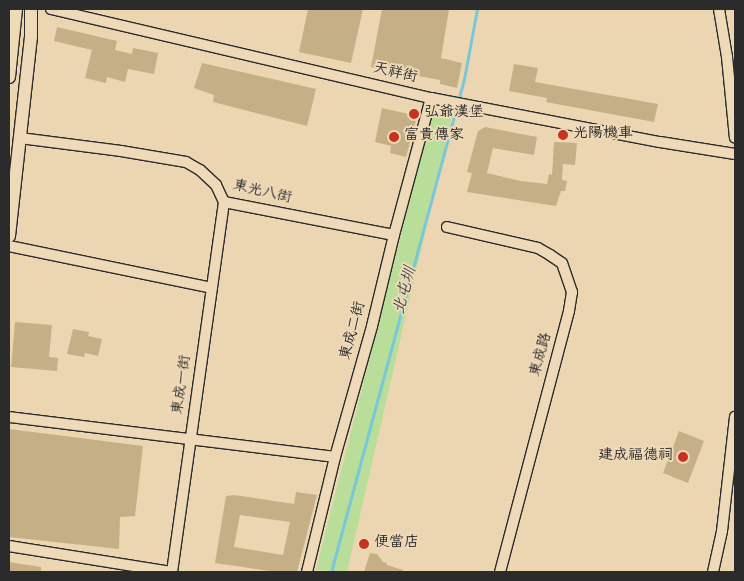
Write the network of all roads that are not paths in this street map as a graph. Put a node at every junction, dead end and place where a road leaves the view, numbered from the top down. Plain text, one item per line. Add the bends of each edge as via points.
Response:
1 (16, 9) edge
2 (31, 9) edge
3 (51, 9) edge
4 (719, 9) edge
5 (9, 78) edge
6 (431, 98) junction
7 (20, 138) junction
8 (735, 138) edge
9 (735, 154) edge
10 (224, 202) junction
11 (447, 227) dead end
12 (394, 235) junction
13 (9, 236) edge
14 (9, 246) edge
15 (212, 288) junction
16 (9, 417) edge
17 (735, 417) edge
18 (190, 440) junction
19 (335, 458) junction
20 (9, 546) edge
21 (172, 572) edge
22 (307, 572) edge
23 (500, 572) edge
24 (713, 572) edge

1 - 5 street
2 - 7 street
3 - 6 street, 天祥街
4 - 8 street
6 - 9 street, 天祥街
6 - 12 street, 東成二街
7 - 10 street, 東光八街 via 186,162 216,185
7 - 13 street
10 - 12 street, 東光八街
10 - 15 street, 東成一街
11 - 23 street, 東成路 via 538,248 562,263 572,292
12 - 19 street, 東成二街
14 - 15 street
15 - 18 street, 東成一街
16 - 18 street
17 - 24 street via 722,531
18 - 19 street
18 - 21 street, 東成一街
19 - 22 street, 東成二街
20 - 21 street

